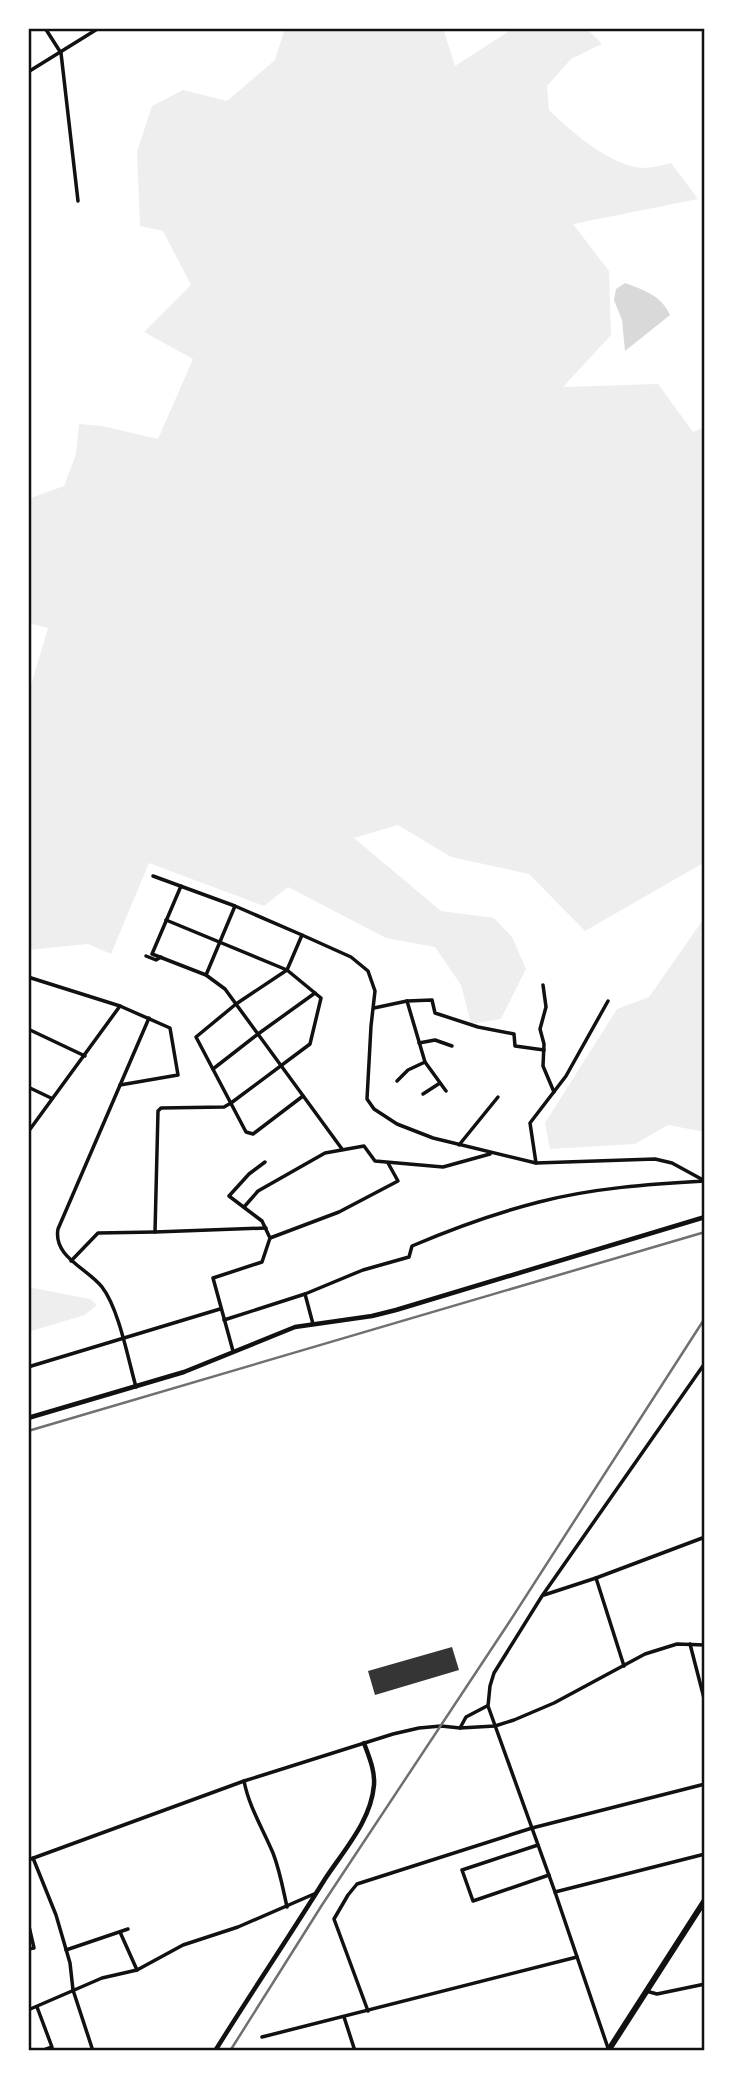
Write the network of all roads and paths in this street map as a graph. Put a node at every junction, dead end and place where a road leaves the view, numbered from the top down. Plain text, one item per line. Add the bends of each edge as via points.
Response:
1 (45, 28) edge
2 (99, 28) edge
3 (61, 53) junction
4 (28, 72) edge
5 (78, 201) dead end
6 (153, 876) dead end
7 (181, 886) junction
8 (235, 906) junction
9 (166, 920) junction
10 (302, 935) junction
11 (220, 941) junction
12 (146, 956) dead end
13 (160, 957) junction
14 (287, 970) junction
15 (206, 975) junction
16 (28, 977) edge
17 (543, 985) dead end
18 (315, 993) junction
19 (407, 1001) junction
20 (608, 1001) dead end
21 (236, 1004) junction
22 (120, 1006) junction
23 (374, 1008) junction
24 (149, 1018) junction
25 (28, 1029) edge
26 (258, 1034) junction
27 (419, 1043) junction
28 (452, 1046) dead end
29 (544, 1049) junction
30 (85, 1056) junction
31 (425, 1062) junction
32 (281, 1066) junction
33 (213, 1069) junction
34 (397, 1081) dead end
35 (440, 1083) junction
36 (120, 1085) junction
37 (28, 1087) edge
38 (446, 1091) dead end
39 (554, 1093) junction
40 (423, 1094) dead end
41 (303, 1096) junction
42 (498, 1097) dead end
43 (52, 1099) junction
44 (231, 1103) junction
45 (28, 1132) edge
46 (459, 1145) junction
47 (342, 1149) junction
48 (492, 1153) junction
49 (265, 1162) dead end
50 (388, 1163) junction
51 (536, 1163) junction
52 (705, 1181) edge
53 (244, 1207) junction
54 (705, 1217) edge
55 (266, 1228) junction
56 (155, 1232) junction
57 (270, 1238) junction
58 (71, 1261) junction
59 (305, 1294) junction
60 (221, 1309) junction
61 (224, 1321) junction
62 (313, 1324) junction
63 (122, 1338) junction
64 (233, 1351) junction
65 (705, 1363) edge
66 (28, 1367) edge
67 (136, 1387) junction
68 (28, 1418) edge
69 (705, 1537) edge
70 (596, 1578) junction
71 (542, 1596) junction
72 (690, 1644) junction
73 (705, 1645) edge
74 (624, 1666) junction
75 (705, 1702) edge
76 (488, 1706) junction
77 (495, 1726) junction
78 (460, 1728) junction
79 (364, 1743) junction
80 (244, 1781) junction
81 (705, 1784) edge
82 (532, 1828) junction
83 (538, 1845) junction
84 (705, 1854) edge
85 (31, 1859) edge
86 (549, 1875) junction
87 (555, 1892) junction
88 (317, 1893) junction
89 (705, 1900) edge
90 (287, 1907) junction
91 (28, 1922) edge
92 (128, 1929) dead end
93 (120, 1932) junction
94 (28, 1949) edge
95 (66, 1950) junction
96 (578, 1957) junction
97 (137, 1970) junction
98 (705, 1984) edge
99 (73, 1990) junction
100 (646, 1991) junction
101 (37, 2007) junction
102 (28, 2010) edge
103 (368, 2011) junction
104 (344, 2017) junction
105 (262, 2037) dead end
106 (41, 2051) edge
107 (93, 2051) edge
108 (215, 2051) edge
109 (355, 2051) edge
110 (609, 2051) edge

1 - 3 street
2 - 3 street
3 - 4 street
3 - 5 street
6 - 7 street
7 - 8 street
7 - 9 street
8 - 10 street
8 - 11 street
9 - 11 street
9 - 13 street via 152,954
10 - 14 street
10 - 23 street via 351,957 368,971 375,991
11 - 14 street
11 - 15 street
12 - 13 street
13 - 15 street
14 - 18 street
14 - 21 street
15 - 21 street
16 - 22 street
17 - 29 street via 546,1007 540,1029
18 - 26 street
18 - 32 street via 321,998 310,1044
19 - 23 street
19 - 27 street
19 - 29 street via 432,1000 435,1013 514,1034 515,1046
20 - 39 street
21 - 26 street
21 - 33 street via 196,1037
22 - 24 street
22 - 30 street
23 - 46 street via 366,1092 370,1105 415,1132
24 - 36 street
24 - 36 street via 170,1028 178,1075
25 - 30 street
26 - 32 street
26 - 33 street
27 - 28 street via 435,1040
27 - 31 street
29 - 39 street via 543,1066
30 - 43 street
31 - 34 street
31 - 35 street
32 - 41 street
32 - 44 street
33 - 44 street
35 - 38 street
35 - 40 street
36 - 58 street via 58,1229 58,1246
37 - 43 street
39 - 51 street via 530,1123
41 - 44 street via 253,1134 246,1132
41 - 47 street
42 - 46 street
43 - 45 street
44 - 56 street via 158,1111
46 - 48 street
47 - 50 street via 363,1146 375,1161
47 - 53 street via 326,1153 258,1191
48 - 50 street via 443,1167
48 - 51 street
49 - 53 street via 229,1196
50 - 57 street via 398,1181 338,1212
51 - 52 street via 655,1159
52 - 59 street via 595,1191 510,1210 412,1246 409,1257
53 - 55 street
54 - 62 street via 372,1317
55 - 56 street
55 - 57 street
56 - 58 street via 98,1233
57 - 60 street via 261,1262 213,1278
58 - 63 street via 104,1291
59 - 61 street
59 - 62 street
60 - 61 street
60 - 63 street
61 - 64 street
62 - 64 street
63 - 66 street
63 - 67 street
64 - 67 street
65 - 71 street
67 - 68 street
69 - 70 street
70 - 71 street
70 - 74 street
71 - 76 street via 494,1673
72 - 73 street
72 - 74 street via 664,1647
72 - 75 street
74 - 77 street via 554,1703
76 - 77 street
76 - 78 street via 466,1717
77 - 78 street
77 - 82 street
78 - 79 street via 419,1728
79 - 80 street
79 - 88 street via 374,1786 366,1814
80 - 85 street
80 - 90 street via 274,1854
81 - 82 street
82 - 83 street
82 - 103 street via 357,1884 334,1919
83 - 86 street
83 - 86 street via 462,1870 473,1901
84 - 87 street
85 - 95 street
86 - 87 street
87 - 96 street
88 - 90 street
88 - 108 street
89 - 100 highway
90 - 97 street via 183,1945
91 - 94 street via 34,1948
92 - 93 street
93 - 95 street
93 - 97 street
95 - 99 street
96 - 103 street
96 - 110 street
97 - 99 street
98 - 100 street via 657,1994
99 - 101 street
99 - 107 street
100 - 110 highway
101 - 102 street
101 - 106 street via 52,2047
103 - 104 street
104 - 105 street
104 - 109 street

